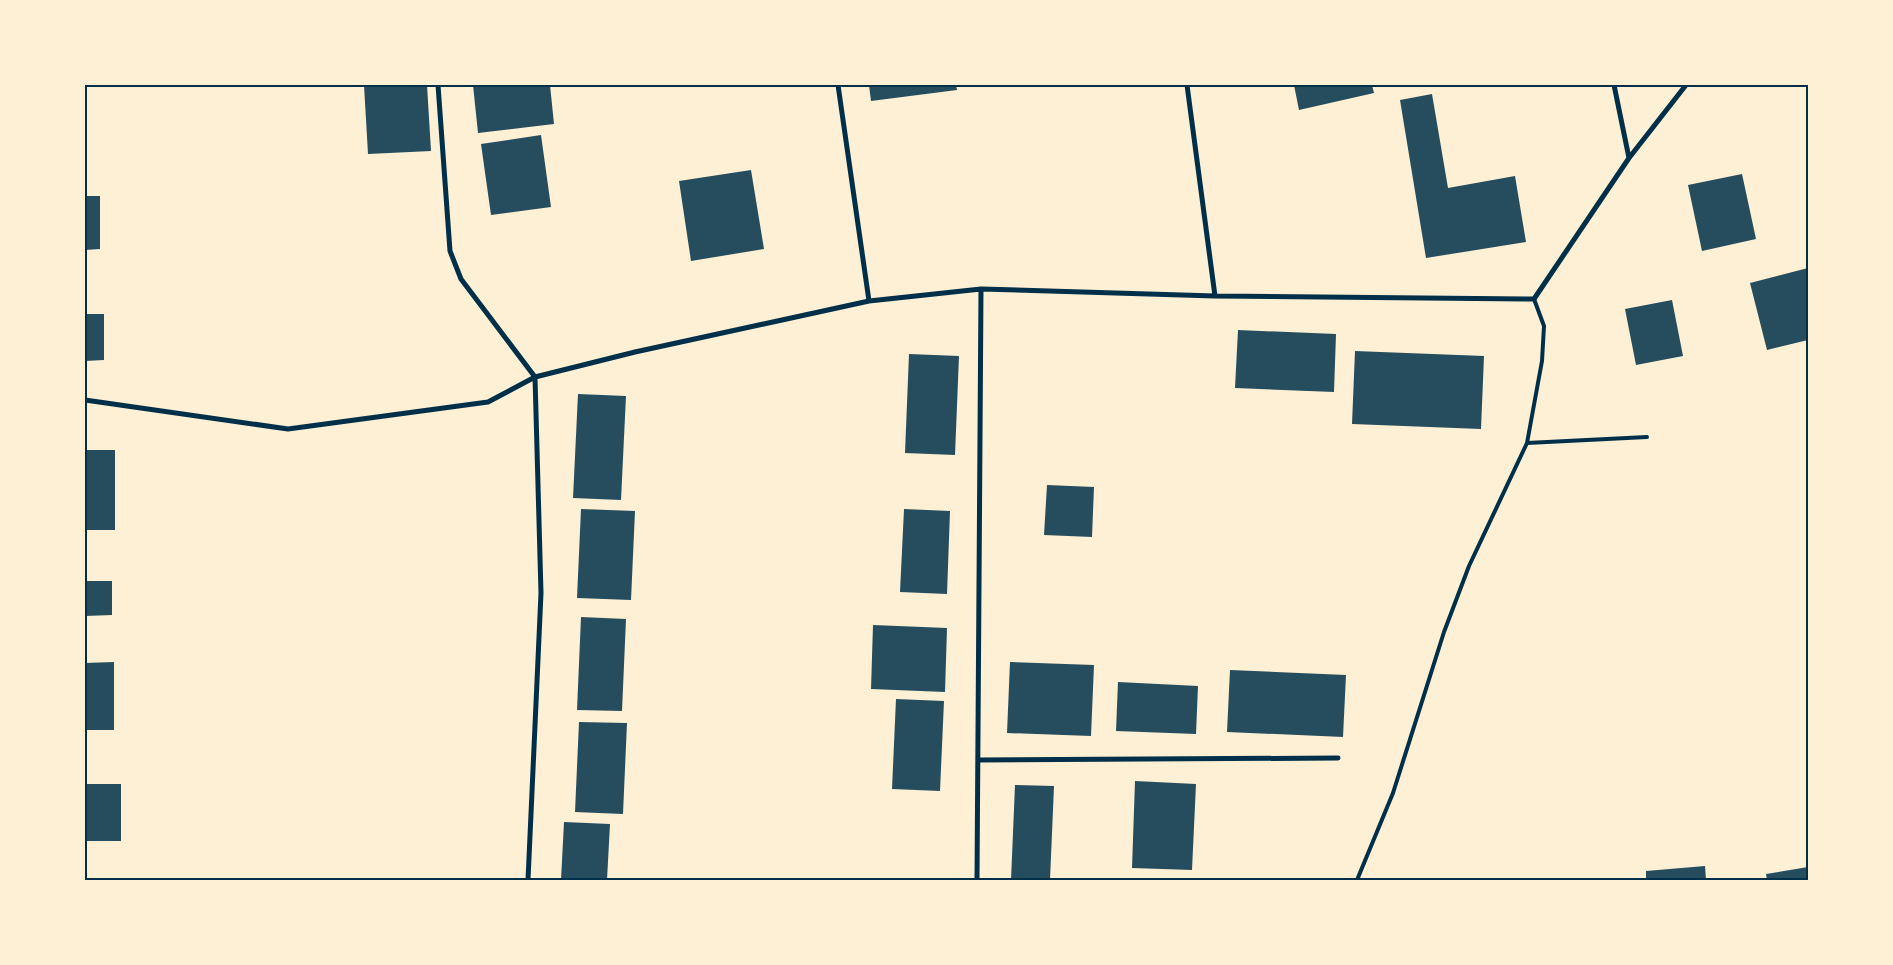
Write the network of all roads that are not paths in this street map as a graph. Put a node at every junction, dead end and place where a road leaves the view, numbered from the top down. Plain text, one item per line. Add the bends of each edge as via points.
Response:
1 (438, 85) edge
2 (838, 85) edge
3 (1187, 85) edge
4 (1614, 85) edge
5 (1686, 85) edge
6 (1629, 158) junction
7 (981, 289) junction
8 (1215, 296) junction
9 (1534, 299) junction
10 (869, 301) junction
11 (535, 378) junction
12 (85, 400) edge
13 (1646, 437) dead end
14 (1527, 443) junction
15 (1338, 758) dead end
16 (978, 760) junction
17 (528, 880) edge
18 (978, 880) edge
19 (1356, 880) edge

1 - 11 street via 450,251 461,279
2 - 10 street
3 - 8 street
4 - 6 street
5 - 6 street
6 - 9 street
7 - 8 street
7 - 10 street
7 - 16 street
8 - 9 street
9 - 14 lane via 1544,326 1542,361
10 - 11 street via 635,352
11 - 12 street via 488,402 288,429
11 - 17 street via 541,593
13 - 14 lane
14 - 19 lane via 1466,574 1444,632 1393,793
15 - 16 street
16 - 18 street

